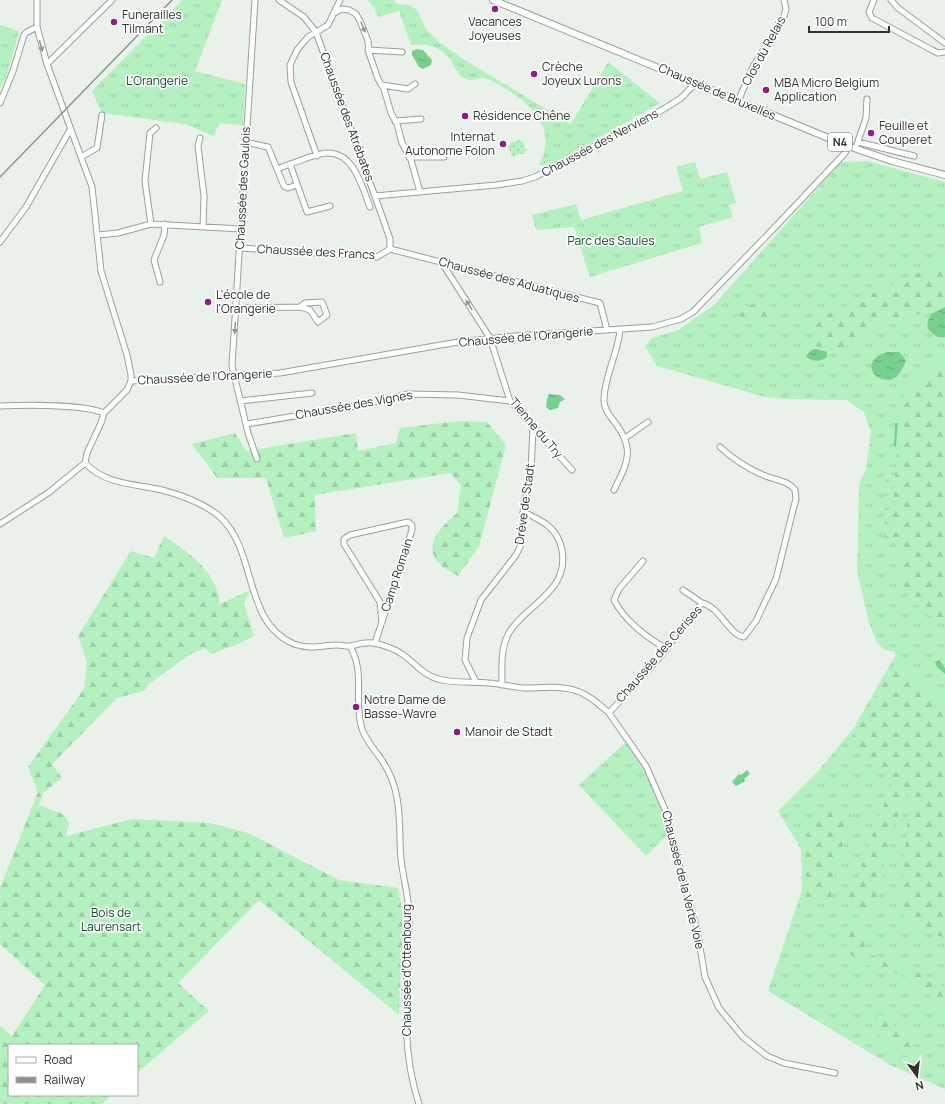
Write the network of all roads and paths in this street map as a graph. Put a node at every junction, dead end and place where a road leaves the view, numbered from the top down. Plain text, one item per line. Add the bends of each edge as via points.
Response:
1 (36, 0) edge
2 (112, 0) edge
3 (255, 0) edge
4 (279, 0) edge
5 (340, 0) edge
6 (493, 0) edge
7 (784, 0) edge
8 (874, 0) edge
9 (891, 0) edge
10 (334, 13) junction
11 (37, 27) junction
12 (316, 32) junction
13 (945, 43) edge
14 (368, 50) junction
15 (402, 52) dead end
16 (945, 52) edge
17 (47, 64) junction
18 (696, 83) junction
19 (415, 84) dead end
20 (382, 85) junction
21 (868, 99) dead end
22 (738, 101) junction
23 (0, 103) edge
24 (102, 115) dead end
25 (421, 119) dead end
26 (395, 121) junction
27 (156, 128) dead end
28 (70, 130) junction
29 (200, 138) dead end
30 (245, 142) junction
31 (854, 145) junction
32 (317, 156) junction
33 (914, 156) dead end
34 (81, 157) junction
35 (409, 157) junction
36 (444, 157) dead end
37 (290, 164) junction
38 (277, 169) junction
39 (945, 175) edge
40 (369, 179) junction
41 (360, 182) junction
42 (297, 185) junction
43 (373, 190) junction
44 (420, 192) junction
45 (364, 193) junction
46 (375, 196) junction
47 (330, 206) dead end
48 (370, 207) dead end
49 (151, 224) junction
50 (165, 224) junction
51 (203, 227) junction
52 (241, 228) junction
53 (98, 235) junction
54 (0, 242) edge
55 (240, 248) junction
56 (390, 249) junction
57 (444, 262) junction
58 (160, 282) dead end
59 (300, 307) junction
60 (236, 308) junction
61 (607, 330) junction
62 (620, 330) junction
63 (490, 338) junction
64 (233, 375) junction
65 (131, 381) junction
66 (312, 393) dead end
67 (240, 401) junction
68 (510, 401) junction
69 (0, 406) edge
70 (104, 413) junction
71 (648, 422) dead end
72 (247, 424) junction
73 (533, 426) junction
74 (625, 438) junction
75 (720, 447) dead end
76 (257, 459) dead end
77 (85, 463) junction
78 (572, 470) dead end
79 (614, 490) dead end
80 (523, 512) junction
81 (0, 524) edge
82 (643, 561) dead end
83 (683, 590) dead end
84 (702, 603) junction
85 (382, 622) junction
86 (374, 643) junction
87 (350, 646) junction
88 (667, 649) junction
89 (476, 682) junction
90 (502, 685) junction
91 (609, 713) junction
92 (835, 1073) dead end
93 (419, 1104) edge

1 - 11 street
2 - 17 street
3 - 30 street, Chaussée des Gaulois
4 - 12 street, Chaussée des Atrébates via 304,17
5 - 10 street
6 - 18 main road, Chaussée de Bruxelles / N4
7 - 22 street, Clos du Relais via 785,16 754,65
8 - 16 street via 869,12 872,18 938,53
9 - 13 street
10 - 12 street via 328,24
10 -> 14 street via 346,9 357,16 368,40
11 -> 17 street
11 - 23 street via 24,35
12 - 32 street via 297,50 292,58 290,73
12 - 40 street, Chaussée des Atrébates
14 - 15 street
14 - 20 street
17 - 28 street
18 - 22 main road, Chaussée de Bruxelles / N4
18 - 44 street, Chaussée des Nerviens via 680,99 657,113 535,178
19 - 20 street via 408,89
20 - 26 street
21 - 31 street, Chaussée de l'Orangerie via 866,118
22 - 31 main road, Chaussée de Bruxelles / N4
24 - 34 street via 97,148
25 - 26 street
26 - 35 street
27 - 49 street via 150,133 145,169
28 - 34 street
28 - 54 street via 26,206
29 - 51 street via 198,146 204,196
30 - 38 street via 268,146
30 - 52 street, Chaussée des Gaulois
31 - 33 street
31 - 39 main road, Chaussée de Bruxelles / N4 via 892,160
31 - 62 street, Chaussée de l'Orangerie via 693,312 663,325
32 - 37 street
32 - 41 street via 331,154 345,160 356,171
34 - 53 street via 92,187
35 - 36 street
35 - 44 street
37 - 38 street
37 - 42 street
38 - 42 street via 284,186 288,188
40 - 41 street
40 - 43 street, Chaussée des Atrébates
41 - 45 street
42 - 47 street via 307,212
43 - 45 street
43 - 46 street, Chaussée des Atrébates
44 - 46 street, Chaussée des Nerviens
45 - 48 street
46 - 56 street, Chaussée des Atrébates via 390,239
49 - 50 street
49 - 53 street via 118,233
50 - 51 street
50 - 58 street via 164,235 154,260
51 - 52 street
52 - 55 street, Chaussée des Gaulois
53 - 65 street via 101,271 127,355
55 - 56 street, Chaussée des Francs via 377,257
55 - 60 street, Chaussée des Gaulois
56 - 57 street, Chaussée des Aduatiques
57 - 61 street, Chaussée des Aduatiques via 600,303
63 -> 57 street, Tienne du Try via 444,266
59 - 59 street via 305,303 322,302 327,315 318,322 310,310
59 - 60 street
60 -> 64 street, Chaussée des Gaulois
61 - 62 street, Chaussée de l'Orangerie
61 - 63 street, Chaussée de l'Orangerie
62 - 74 street via 604,398 607,412
63 - 64 street, Chaussée de l'Orangerie via 292,371
63 - 68 street, Tienne du Try
64 - 65 street, Chaussée de l'Orangerie
64 - 67 street, Chaussée des Gaulois
65 - 70 street via 127,390
66 - 67 street
67 - 72 street, Chaussée des Gaulois
68 - 72 street, Chaussée des Vignes via 458,395 409,394 362,405
68 - 73 street, Tienne du Try
69 - 70 street via 95,409
70 - 77 street
71 - 74 street
72 - 76 street, Chaussée des Gaulois
73 - 78 street, Tienne du Try
73 - 80 street, Drève de Stadt via 531,471
74 - 79 street via 628,448 627,461
75 - 84 street, Chaussée des Cerises via 762,474 792,486 796,494 778,572 746,636 742,638 713,608
77 - 81 street via 44,496
77 - 87 street via 90,469 105,477 182,497 214,513 228,526 238,543 259,606 276,632 287,640 304,646
80 - 89 street, Drève de Stadt via 520,548 481,600 467,638 465,660
80 - 90 street via 544,522 554,532 561,545 563,567 560,578 553,587 510,632 502,653
82 - 88 street via 619,589 614,600 633,624 650,639
83 - 84 street
84 - 88 street, Chaussée des Cerises
85 - 85 street, Camp Romain via 412,530 412,525 408,522 350,535 344,539 344,544 380,602
85 - 86 street, Camp Romain
86 - 87 street, Chaussée de la Verte Voie
86 - 89 street, Chaussée de la Verte Voie via 400,653 434,678
87 - 93 street, Chaussée d'Ottenbourg via 359,673 359,715 363,730 390,776 397,799 401,859 409,915 406,1039 410,1073
88 - 91 street, Chaussée des Cerises
89 - 90 street, Chaussée de la Verte Voie
90 - 91 street, Chaussée de la Verte Voie via 572,689 584,694
91 - 92 street, Chaussée de la Verte Voie via 646,766 668,814 684,884 698,930 705,977 719,1008 743,1037 767,1056

